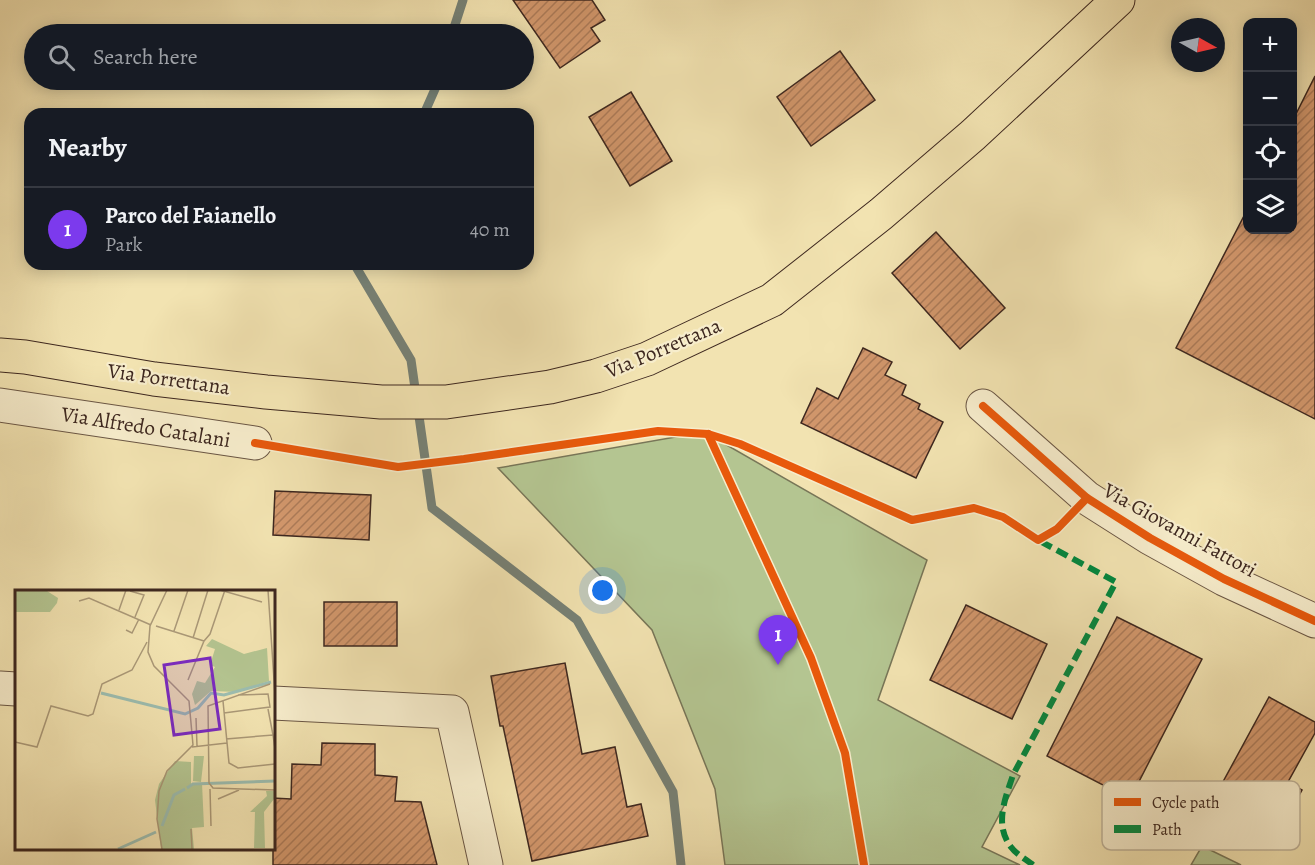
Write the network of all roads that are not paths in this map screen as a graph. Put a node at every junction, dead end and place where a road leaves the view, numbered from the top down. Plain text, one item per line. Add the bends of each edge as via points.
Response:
1 (1118, 0) edge
2 (8, 354) edge
3 (0, 405) edge
4 (983, 406) dead end
5 (255, 443) dead end
6 (1315, 621) edge
7 (0, 688) edge
8 (15, 689) edge
9 (274, 703) edge
10 (486, 865) edge

1 - 2 main road, Via Porrettana via 973,135 772,300 647,359 596,376 446,402 381,402 154,379
3 - 5 street, Via Alfredo Catalani
4 - 6 street, Via Giovanni Fattori via 1087,498 1224,579
7 - 8 street
9 - 10 street via 452,712

